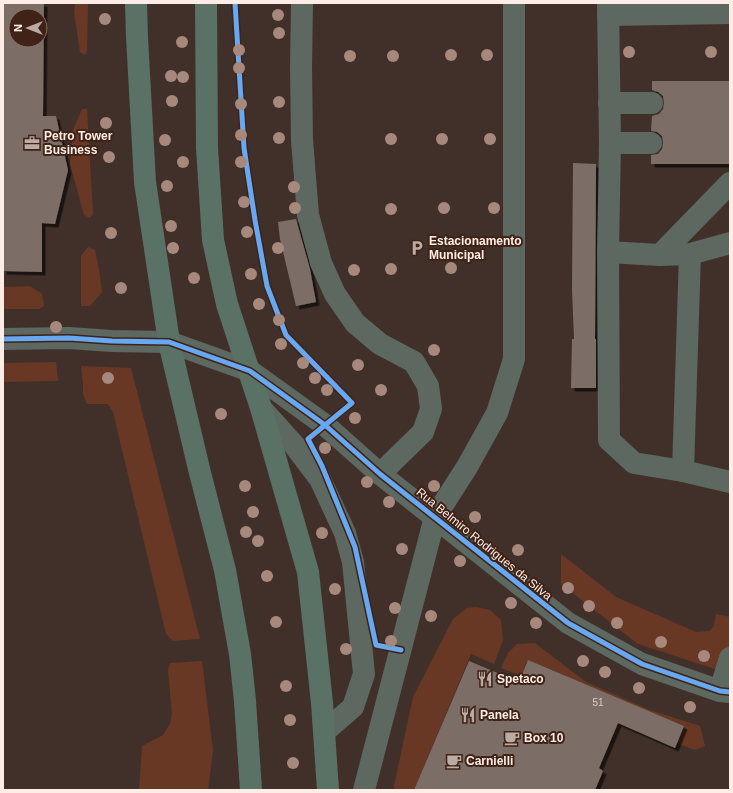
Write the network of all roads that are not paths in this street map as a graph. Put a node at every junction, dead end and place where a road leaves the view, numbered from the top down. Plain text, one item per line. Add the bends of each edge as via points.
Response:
1 (136, 3) edge
2 (206, 3) edge
3 (302, 3) edge
4 (514, 3) edge
5 (608, 9) edge
6 (730, 14) edge
7 (652, 102) dead end
8 (609, 103) junction
9 (610, 143) junction
10 (651, 143) dead end
11 (730, 183) edge
12 (730, 243) edge
13 (608, 252) junction
14 (690, 254) junction
15 (660, 255) junction
16 (3, 339) edge
17 (169, 342) junction
18 (250, 371) junction
19 (261, 408) junction
20 (683, 471) junction
21 (380, 474) junction
22 (730, 482) edge
23 (435, 517) junction
24 (730, 658) edge
25 (725, 692) edge
26 (324, 732) junction
27 (251, 790) edge
28 (328, 790) edge
29 (364, 790) edge

1 - 17 main road via 145,182
2 - 18 main road via 207,148 213,240 227,304
3 - 21 street via 302,140 306,200 321,263 335,294 355,323 380,344 414,362 428,386 431,408 424,432
4 - 23 street via 514,359 497,413
5 - 6 street
5 - 8 street
7 - 8 street
8 - 9 street
9 - 10 street
9 - 13 street
11 - 15 street
12 - 14 street
13 - 15 street
13 - 20 street via 608,440 634,463
14 - 15 street
14 - 20 street
16 - 17 street, Rua Belmiro Rodrigues da Silva via 69,338
17 - 18 street, Rua Belmiro Rodrigues da Silva
17 - 27 main road via 225,570 240,654
18 - 19 main road
18 - 21 street, Rua Belmiro Rodrigues da Silva via 325,425
19 - 26 main road via 308,572
19 - 26 street via 295,446 320,480 345,533 353,562 364,674 353,707
20 - 22 street
21 - 23 street, Rua Belmiro Rodrigues da Silva
23 - 25 street, Rua Belmiro Rodrigues da Silva via 568,623 642,664
23 - 29 street
24 - 25 street, Rua Belmiro Rodrigues da Silva
26 - 28 main road

